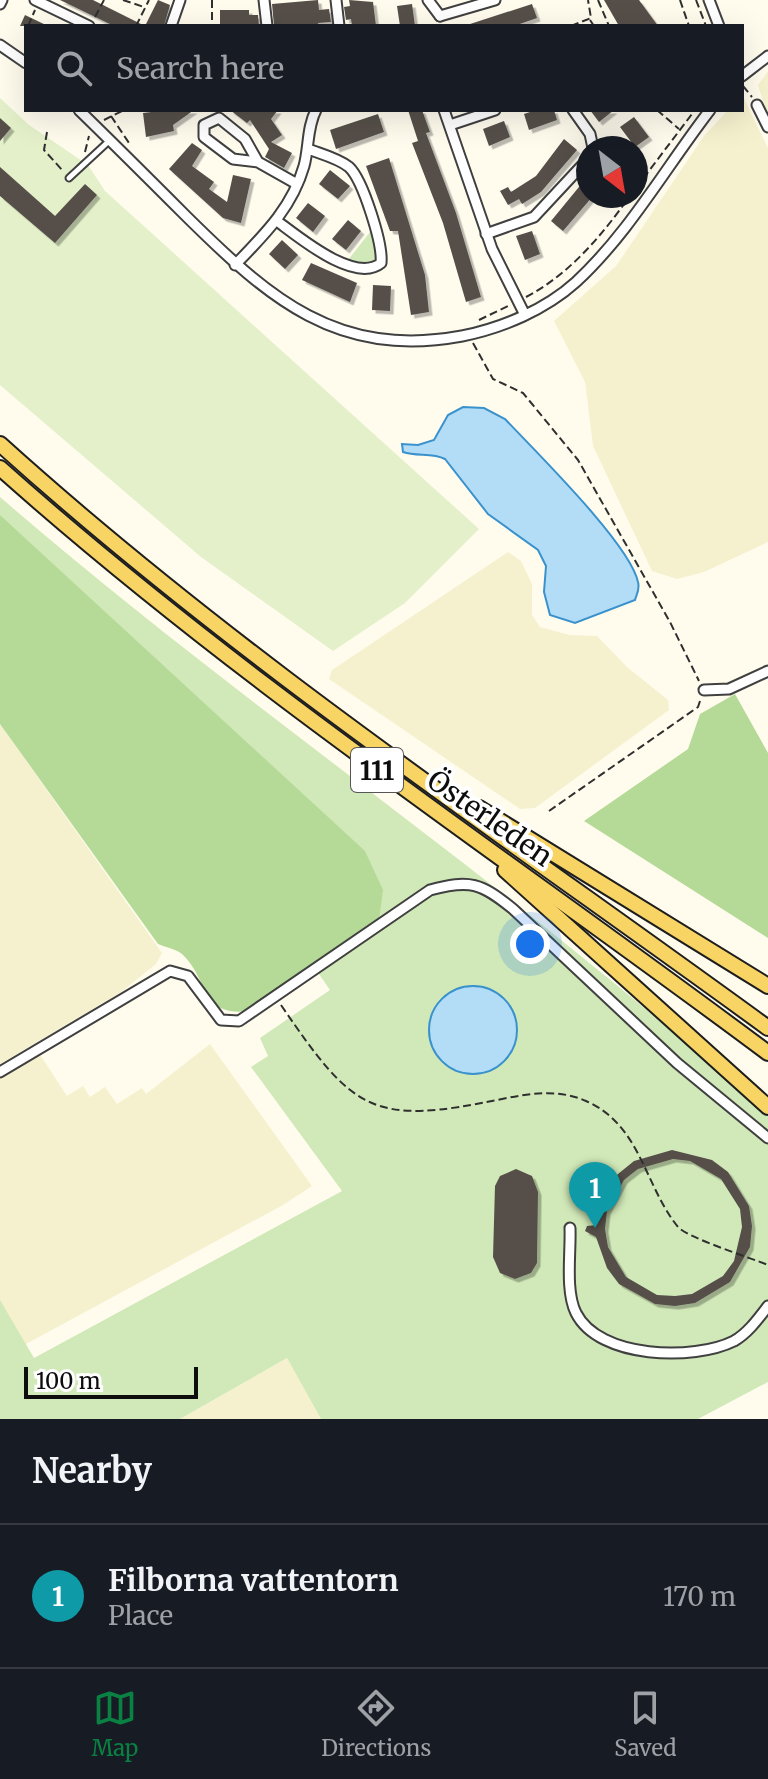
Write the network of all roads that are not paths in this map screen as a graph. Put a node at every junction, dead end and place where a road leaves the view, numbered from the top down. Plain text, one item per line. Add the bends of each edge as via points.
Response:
1 (180, 0) edge
2 (264, 0) edge
3 (336, 0) edge
4 (428, 0) edge
5 (495, 0) edge
6 (709, 0) edge
7 (37, 1) edge
8 (440, 21) edge
9 (86, 24) edge
10 (172, 24) edge
11 (267, 24) edge
12 (339, 24) edge
13 (718, 24) edge
14 (0, 45) edge
15 (768, 56) edge
16 (744, 60) edge
17 (24, 62) edge
18 (751, 68) junction
19 (744, 74) edge
20 (757, 105) road end
21 (81, 112) edge
22 (316, 112) edge
23 (445, 112) edge
24 (489, 112) edge
25 (574, 112) edge
26 (709, 112) edge
27 (450, 125) junction
28 (768, 127) edge
29 (590, 136) edge
30 (110, 141) junction
31 (308, 149) junction
32 (258, 162) junction
33 (576, 172) edge
34 (69, 178) road end
35 (297, 184) junction
36 (277, 221) junction
37 (486, 234) junction
38 (235, 265) junction
39 (525, 315) junction
40 (0, 444) edge
41 (0, 468) edge
42 (768, 671) edge
43 (704, 690) road end
44 (395, 758) junction
45 (466, 835) junction
46 (768, 986) edge
47 (768, 1028) edge
48 (768, 1053) edge
49 (0, 1072) edge
50 (768, 1107) edge
51 (768, 1138) edge
52 (570, 1228) dead end
53 (768, 1306) edge

1 - 10 street
2 - 11 street
3 - 12 street
4 - 8 street
5 - 8 street
6 - 13 street
7 - 9 street
14 - 17 street
15 - 18 street
16 - 18 street
18 - 19 street
20 - 28 street
21 - 30 street
22 - 31 street
23 - 27 street
24 - 27 street
25 - 29 street
26 - 39 street via 600,258 573,285
27 - 37 street
30 - 34 lane
30 - 38 street
31 - 35 street
31 - 36 street via 350,168 357,178 381,263 360,271
32 - 32 street via 231,158 204,137 204,125 219,118 245,139
32 - 35 street
33 - 37 street via 534,217
35 - 36 street
36 - 38 street
37 - 39 street
38 - 39 street via 287,305 338,329 399,340 469,335
40 - 44 main road, Österleden / 111 via 150,571
41 - 45 main road, Österleden / 111 via 202,638
42 - 43 street via 729,689
44 - 46 main road
44 - 47 main road, Österleden / 111
45 - 48 main road, Österleden / 111
45 - 50 main road
49 - 51 street via 170,971 188,976 216,1015 226,1022 239,1021 430,890 462,881 488,889 677,1063
52 - 53 street via 576,1314 607,1340 662,1353 711,1349 737,1339

